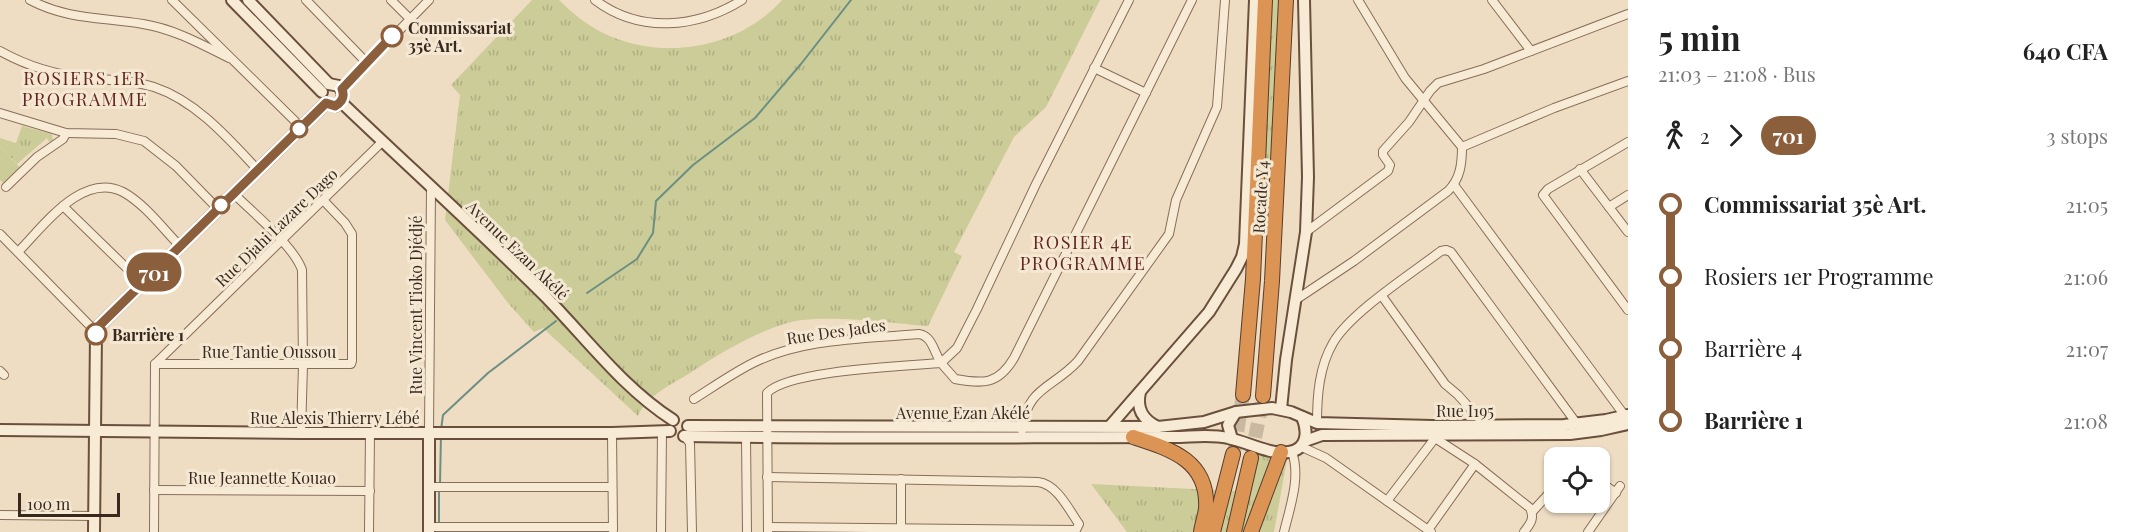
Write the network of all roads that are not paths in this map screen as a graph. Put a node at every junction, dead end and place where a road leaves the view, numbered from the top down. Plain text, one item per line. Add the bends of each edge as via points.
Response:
1 (30, 0) edge
2 (172, 0) edge
3 (232, 0) edge
4 (248, 0) edge
5 (306, 0) edge
6 (391, 0) edge
7 (429, 0) edge
8 (595, 0) edge
9 (742, 0) edge
10 (1129, 0) edge
11 (1192, 0) edge
12 (1225, 0) edge
13 (1255, 0) edge
14 (1265, 0) edge
15 (1286, 0) edge
16 (1305, 0) edge
17 (1358, 0) edge
18 (1492, 0) edge
19 (1628, 14) edge
20 (410, 19) junction
21 (0, 51) edge
22 (1531, 51) junction
23 (229, 58) junction
24 (367, 63) junction
25 (1094, 68) junction
26 (1628, 81) edge
27 (342, 89) junction
28 (326, 93) junction
29 (1146, 93) junction
30 (1424, 101) junction
31 (341, 102) junction
32 (0, 113) edge
33 (301, 127) junction
34 (66, 133) junction
35 (382, 142) junction
36 (1628, 142) edge
37 (1462, 147) junction
38 (257, 169) junction
39 (1580, 169) junction
40 (1454, 185) junction
41 (6, 187) dead end
42 (431, 187) junction
43 (233, 193) junction
44 (1628, 195) edge
45 (324, 201) junction
46 (63, 206) junction
47 (1609, 207) junction
48 (218, 208) junction
49 (1306, 232) junction
50 (1628, 232) edge
51 (0, 234) edge
52 (281, 240) junction
53 (180, 246) junction
54 (18, 252) junction
55 (142, 284) junction
56 (1382, 296) junction
57 (1296, 299) junction
58 (1628, 310) edge
59 (96, 332) junction
60 (940, 363) junction
61 (155, 364) junction
62 (303, 365) junction
63 (1140, 392) junction
64 (1244, 395) tunnel mouth
65 (1263, 396) tunnel mouth
66 (694, 399) dead end
67 (1281, 409) junction
68 (1236, 412) junction
69 (1302, 417) junction
70 (1627, 418) edge
71 (1317, 423) junction
72 (1577, 424) junction
73 (1485, 425) junction
74 (1110, 426) junction
75 (1158, 427) junction
76 (668, 428) junction
77 (0, 430) edge
78 (94, 430) junction
79 (686, 431) junction
80 (154, 432) junction
81 (429, 432) junction
82 (766, 432) junction
83 (301, 433) junction
84 (370, 433) junction
85 (612, 433) junction
86 (1022, 433) junction
87 (1433, 433) junction
88 (746, 437) junction
89 (1133, 437) junction
90 (1232, 439) junction
91 (1304, 444) junction
92 (1286, 452) junction
93 (1233, 454) tunnel mouth
94 (1251, 458) tunnel mouth
95 (1475, 464) junction
96 (767, 477) junction
97 (901, 479) junction
98 (1610, 486) edge
99 (430, 487) junction
100 (611, 487) junction
101 (154, 490) junction
102 (370, 491) junction
103 (1544, 499) edge
104 (1610, 500) edge
105 (1387, 501) junction
106 (1532, 512) junction
107 (1601, 513) edge
108 (0, 515) edge
109 (94, 516) junction
110 (429, 530) edge
111 (552, 530) edge
112 (613, 530) edge
113 (768, 530) edge
114 (901, 530) junction
115 (1430, 531) edge
116 (94, 532) edge
117 (154, 532) edge
118 (369, 532) edge
119 (661, 532) edge
120 (692, 532) edge
121 (747, 532) edge
122 (1201, 532) edge
123 (1213, 532) edge
124 (1234, 532) edge
125 (1251, 532) edge
126 (1284, 532) edge
127 (1524, 532) edge
128 (1588, 532) edge

1 - 23 street via 69,15 166,29
2 - 23 street
3 - 28 main road
4 - 28 main road
5 - 24 street
6 - 20 street
7 - 20 street
8 - 9 street via 635,19 670,24 725,11
10 - 25 street
11 - 29 street
12 - 86 street via 1217,107 1176,200 1169,234 1078,361 1031,399
13 - 63 main road via 1242,256 1209,312
14 - 64 highway, Rocade Y4
15 - 65 highway, Rocade Y4
16 - 49 main road
17 - 30 street via 1388,53
18 - 22 street
19 - 22 street
20 - 24 street
21 - 38 street via 63,75 156,88 189,105 209,121
22 - 30 street via 1438,83
23 - 33 street
24 - 27 street
25 - 29 street
25 - 60 street via 977,309 953,353
26 - 37 street
27 - 28 main road via 335,84
27 - 31 main road
28 - 31 main road via 335,106
28 - 33 main road
29 - 60 street via 1010,365 991,381 974,382 955,379
30 - 37 street
30 - 49 street via 1383,151 1390,165 1388,171
31 - 35 main road, Avenue Ezan Akélé
32 - 34 street
33 - 38 main road
34 - 41 street
34 - 48 street via 116,134 144,141 177,166
35 - 42 main road, Avenue Ezan Akélé
35 - 45 street, Rue Djahi Lazare Dago
36 - 39 street
37 - 40 street
38 - 43 main road
39 - 47 street
39 - 58 street via 1543,195
40 - 57 street via 1354,261
40 - 70 street
42 - 76 main road, Avenue Ezan Akélé via 555,306 651,405
42 - 81 street, Rue Vincent Tioko Djédjé
43 - 48 main road
43 - 52 street
44 - 47 street
45 - 52 street, Rue Djahi Lazare Dago
45 - 62 street, Rue Tantie Oussou via 352,234 352,361 347,365
46 - 53 street via 96,187 123,192
46 - 54 street
46 - 55 street
47 - 50 street
48 - 53 main road
49 - 57 main road
51 - 54 street
52 - 61 street, Rue Djahi Lazare Dago
52 - 62 street via 302,270
53 - 55 main road
54 - 59 street
55 - 59 main road
56 - 71 street via 1333,342 1317,392
56 - 72 street via 1441,251 1451,252
56 - 73 street via 1447,387
57 - 67 main road
59 - 78 main road
60 - 66 street, Rue Des Jades via 928,338 919,333 808,345 752,363
60 - 82 street via 813,375 780,384 767,393
61 - 62 street, Rue Tantie Oussou
61 - 80 street
62 - 83 street
63 - 74 main road
63 - 75 main road via 1142,416
67 - 68 main road, Rue I195
67 - 69 main road, Rue I195
68 - 75 main road, Avenue Ezan Akélé via 1204,422
68 - 90 main road via 1228,425
69 - 71 main road, Rue I195
69 - 91 main road via 1306,426
70 - 72 main road, Rue I195
70 - 87 main road, Rue I195 via 1601,430 1570,434
71 - 87 main road, Rue I195
72 - 73 main road, Rue I195
73 - 87 main road, Rue I195
74 - 75 main road, Avenue Ezan Akélé
74 - 86 main road, Avenue Ezan Akélé
76 - 79 main road via 675,436
76 - 79 main road via 682,419
76 - 85 main road, Rue Alexis Thierry Lébé
76 - 119 street
77 - 78 main road, Rue Alexis Thierry Lébé
78 - 80 main road, Rue Alexis Thierry Lébé
78 - 109 main road
79 - 82 main road, Avenue Ezan Akélé
79 - 88 main road, Avenue Ezan Akélé
79 - 120 street via 690,443
80 - 83 main road, Rue Alexis Thierry Lébé
80 - 101 street
81 - 84 main road, Rue Alexis Thierry Lébé
81 - 85 main road, Rue Alexis Thierry Lébé
81 - 99 main road, Rue Vincent Tioko Djédjé
82 - 86 main road, Avenue Ezan Akélé
82 - 88 main road, Avenue Ezan Akélé
82 - 96 street
83 - 84 main road, Rue Alexis Thierry Lébé
84 - 102 street
85 - 100 street
86 - 89 main road, Avenue Ezan Akélé
87 - 91 main road, Rue I195 via 1322,435
87 - 95 street
87 - 105 street
88 - 121 street
89 - 90 main road, Avenue Ezan Akélé
89 - 122 highway via 1177,453 1197,470 1204,486 1206,508
90 - 92 main road
91 - 92 main road, Rue I195
91 - 105 street
92 - 125 highway via 1274,466
92 - 126 street via 1295,470
93 - 123 highway
94 - 124 highway
95 - 106 street
95 - 115 street
96 - 97 street
96 - 113 street
97 - 114 street
97 - 114 street via 1046,483 1079,524 1076,530
98 - 104 street via 1618,489
99 - 100 street
99 - 110 main road, Rue Vincent Tioko Djédjé
100 - 112 street
101 - 102 street, Rue Jeannette Kouao
101 - 117 street
102 - 118 street
103 - 106 street
105 - 115 street
106 - 127 street via 1531,523
107 - 128 street
108 - 109 street
109 - 116 main road
110 - 111 street
111 - 112 street
113 - 114 street

